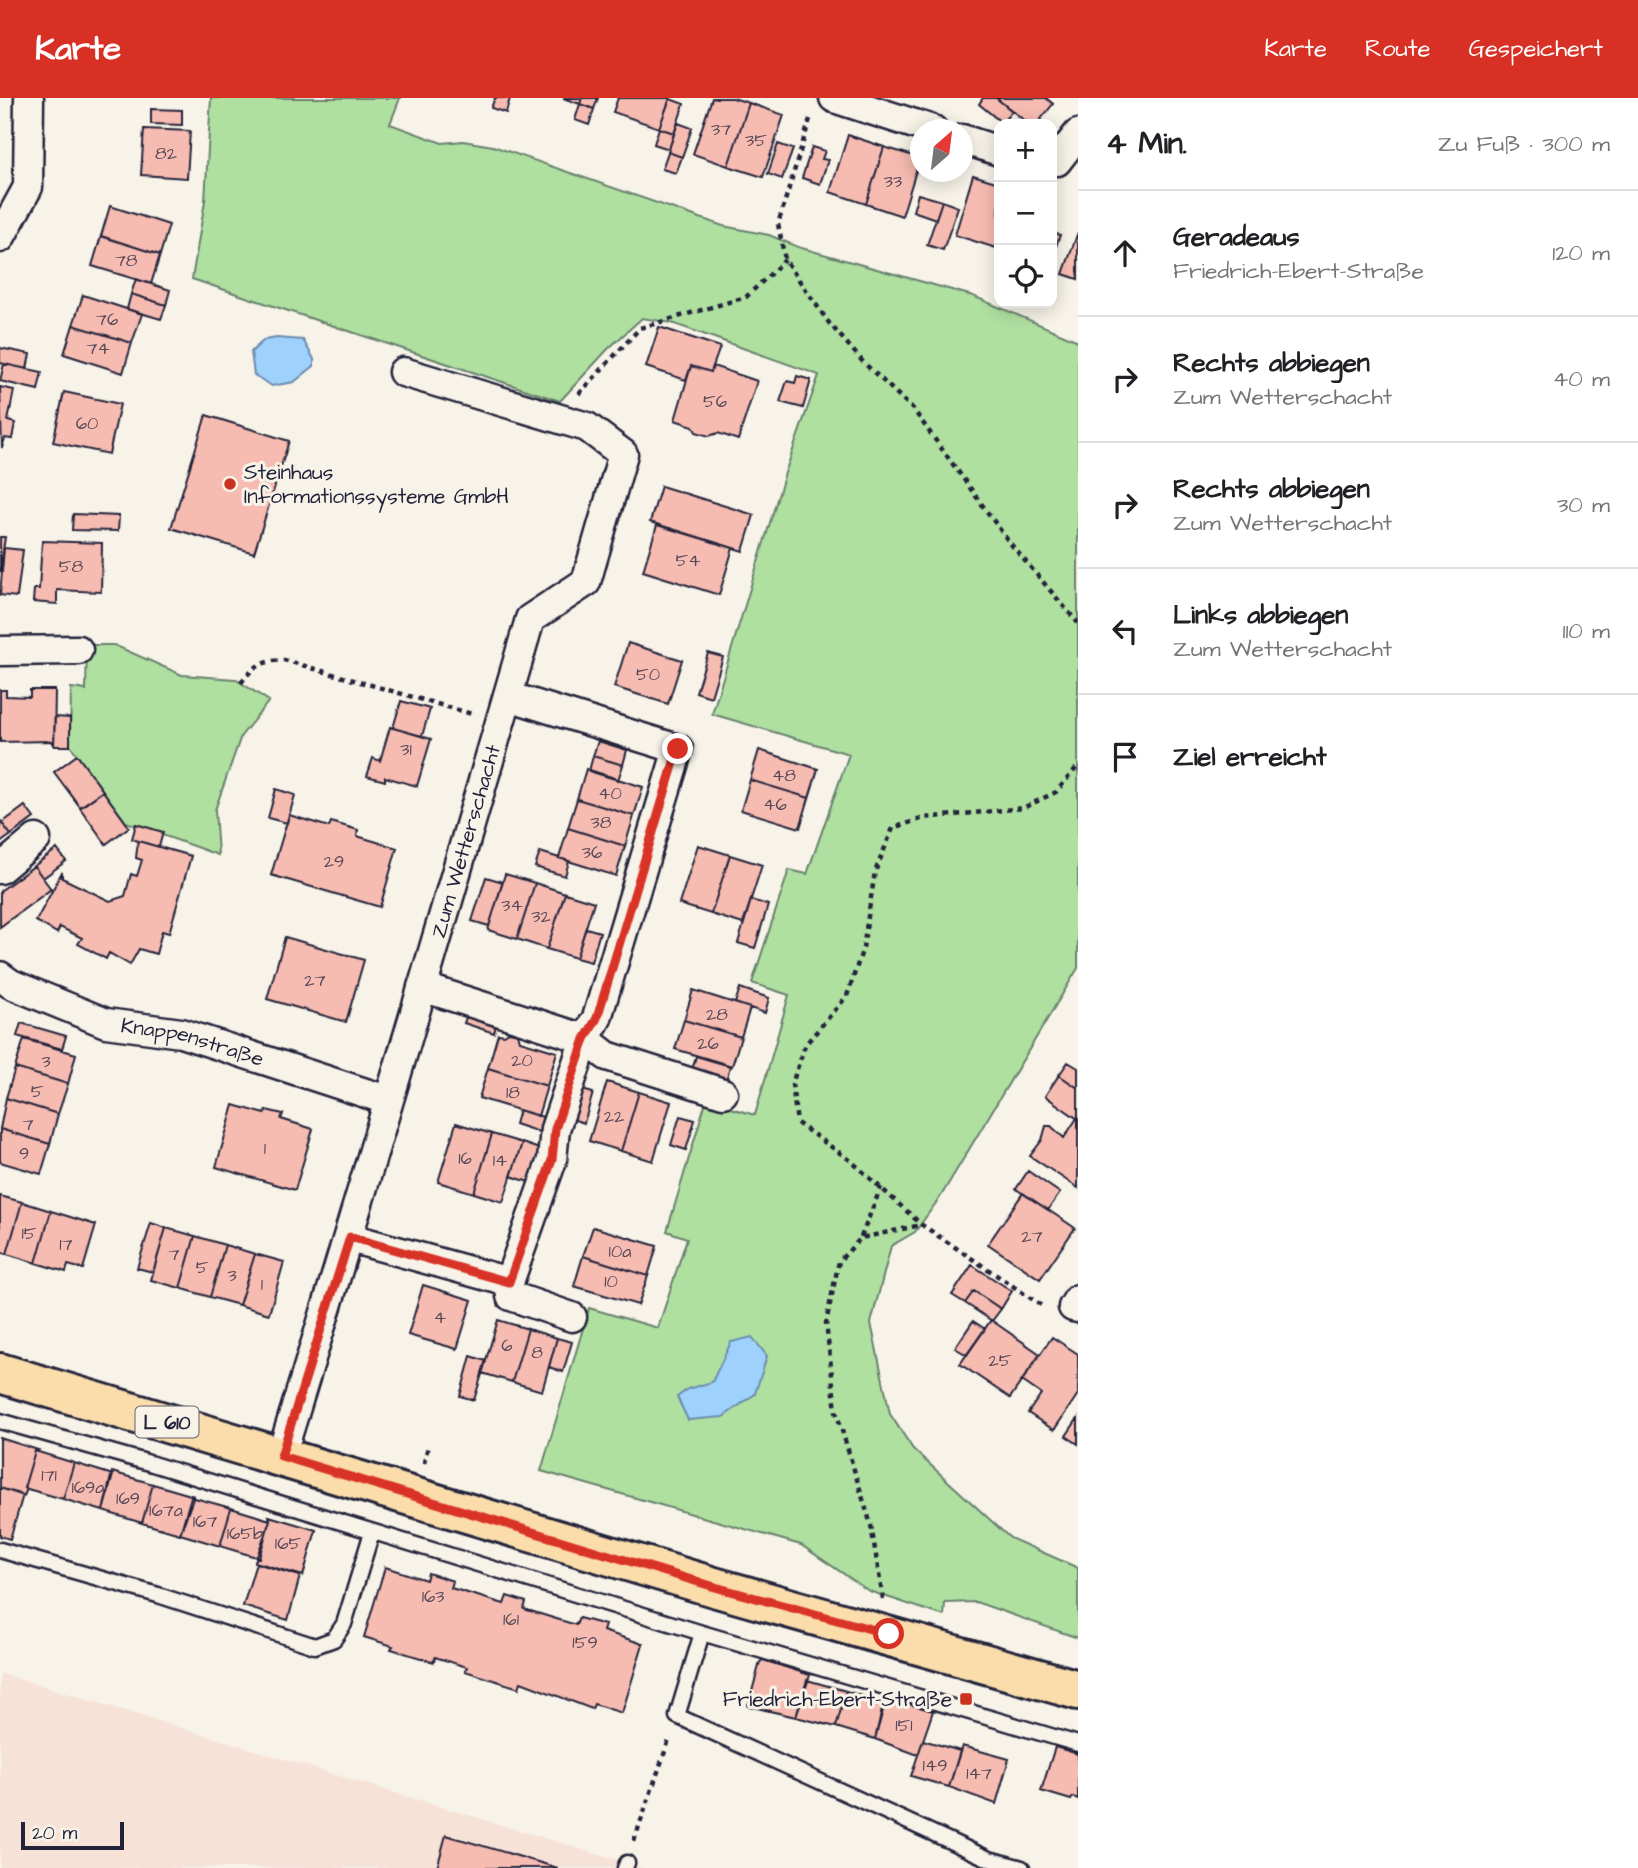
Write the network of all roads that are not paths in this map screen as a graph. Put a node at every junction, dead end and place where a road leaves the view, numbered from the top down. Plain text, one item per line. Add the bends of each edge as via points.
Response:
1 (29, 98) edge
2 (824, 104) edge
3 (910, 125) edge
4 (1078, 134) edge
5 (973, 143) edge
6 (994, 149) edge
7 (1062, 164) edge
8 (0, 238) edge
9 (403, 372) dead end
10 (0, 650) edge
11 (78, 650) dead end
12 (504, 710) junction
13 (36, 839) dead end
14 (0, 869) edge
15 (0, 976) edge
16 (422, 987) junction
17 (585, 1039) junction
18 (723, 1093) dead end
19 (387, 1100) junction
20 (350, 1237) junction
21 (509, 1282) junction
22 (572, 1317) dead end
23 (0, 1373) edge
24 (0, 1421) edge
25 (281, 1456) junction
26 (372, 1532) junction
27 (0, 1550) edge
28 (702, 1633) junction
29 (1078, 1690) edge
30 (1078, 1744) edge
31 (1022, 1868) edge

1 - 8 street via 28,187
2 - 3 street
4 - 7 street
5 - 6 street
9 - 12 street, Zum Wetterschacht via 587,427 623,454 586,582 530,620
10 - 11 street
12 - 16 street, Zum Wetterschacht
12 - 17 street via 678,749 597,1018
13 - 14 street
15 - 19 street, Knappenstraße via 106,1023 181,1033
16 - 17 street
16 - 19 street, Zum Wetterschacht
17 - 18 street via 607,1056
17 - 21 street via 555,1129 552,1160
19 - 20 street, Zum Wetterschacht
20 - 21 street
20 - 25 street, Zum Wetterschacht
21 - 22 street via 511,1296
23 - 25 main road, L 610
24 - 26 lane
25 - 29 main road, L 610
26 - 27 lane via 344,1624 334,1639 315,1646
26 - 28 lane
28 - 30 lane
28 - 31 lane via 677,1716 989,1859

